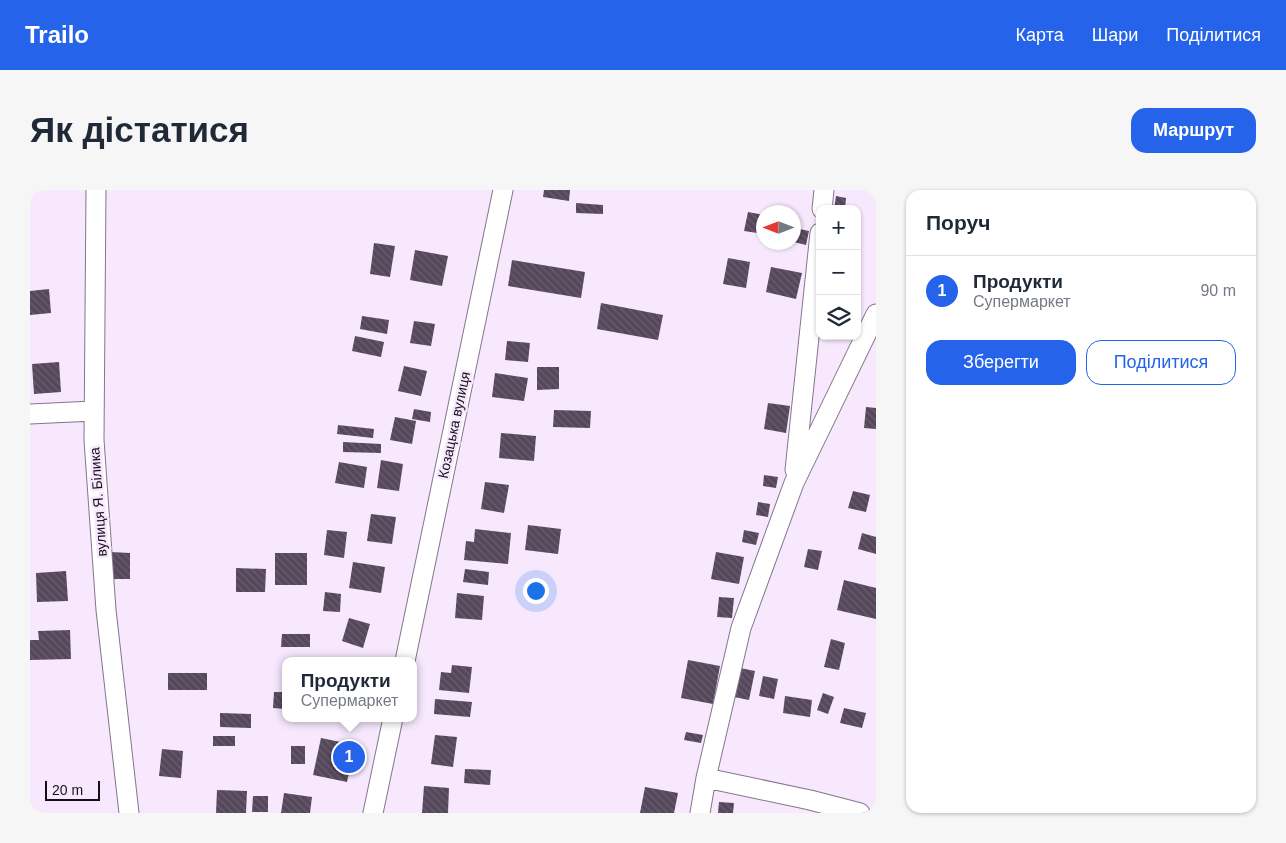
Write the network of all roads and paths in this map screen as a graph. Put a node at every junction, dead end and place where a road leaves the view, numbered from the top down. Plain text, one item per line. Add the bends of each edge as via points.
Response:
1 (96, 190) edge
2 (504, 190) edge
3 (824, 190) edge
4 (822, 205) edge
5 (818, 250) edge
6 (876, 314) edge
7 (94, 411) junction
8 (30, 414) edge
9 (794, 484) junction
10 (406, 657) edge
11 (392, 722) edge
12 (706, 778) junction
13 (129, 813) edge
14 (373, 813) edge
15 (700, 813) edge
16 (860, 813) edge

1 - 7 street, вулиця Я. Білика
2 - 10 street, Козацька вулиця
3 - 4 street
5 - 9 street
6 - 9 street
7 - 8 street
7 - 13 street, вулиця Я. Білика via 106,610
9 - 12 street via 741,628
11 - 14 street
12 - 15 street
12 - 16 street

